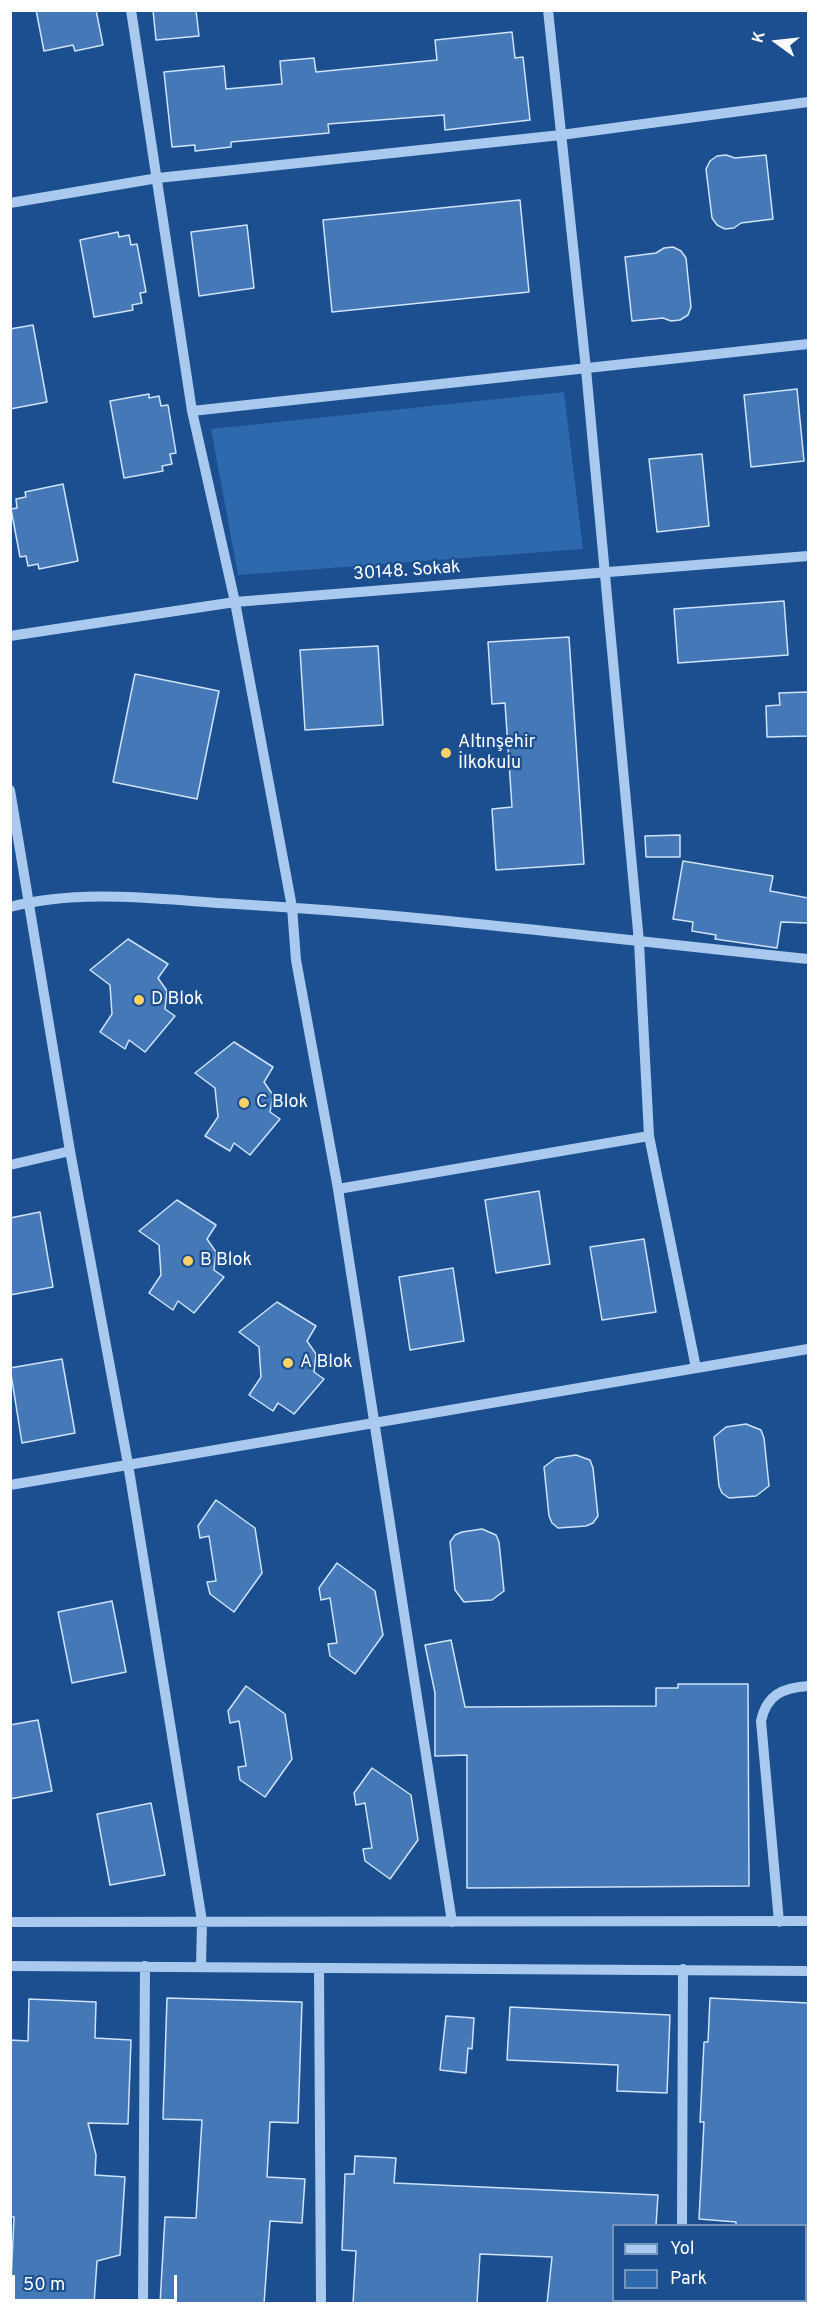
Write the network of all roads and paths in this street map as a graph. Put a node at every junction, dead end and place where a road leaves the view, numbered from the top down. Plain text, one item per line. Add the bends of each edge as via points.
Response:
1 (131, 10) edge
2 (548, 10) edge
3 (808, 102) edge
4 (561, 135) junction
5 (158, 178) junction
6 (10, 203) edge
7 (808, 344) edge
8 (586, 369) junction
9 (192, 411) junction
10 (808, 556) edge
11 (606, 574) junction
12 (235, 602) junction
13 (10, 636) edge
14 (10, 790) edge
15 (29, 902) junction
16 (10, 907) edge
17 (292, 907) junction
18 (639, 942) junction
19 (808, 959) edge
20 (649, 1136) junction
21 (70, 1151) junction
22 (10, 1165) edge
23 (338, 1189) junction
24 (808, 1349) edge
25 (696, 1368) junction
26 (373, 1424) junction
27 (128, 1464) junction
28 (10, 1485) edge
29 (808, 1686) edge
30 (202, 1921) junction
31 (10, 1922) edge
32 (452, 1922) junction
33 (779, 1922) junction
34 (808, 1922) edge
35 (10, 1966) edge
36 (145, 1966) junction
37 (201, 1967) junction
38 (319, 1968) junction
39 (683, 1969) junction
40 (808, 1971) edge
41 (682, 2224) edge
42 (143, 2304) edge
43 (321, 2304) edge

1 - 5 street
2 - 4 street
3 - 4 street
4 - 5 street
4 - 8 street
5 - 6 street
5 - 9 street
7 - 8 street
8 - 9 street
8 - 11 street
9 - 12 street
10 - 11 street, 30148. Sokak
11 - 12 street, 30148. Sokak
11 - 18 street
12 - 13 street, 30148. Sokak
12 - 17 street
14 - 15 street
15 - 16 street
15 - 17 street via 107,897
15 - 21 street
17 - 18 street
17 - 23 street via 296,960
18 - 19 street
18 - 20 street
20 - 23 street
20 - 25 street
21 - 22 street
21 - 27 street
23 - 26 street
24 - 25 street
25 - 26 street
26 - 27 street
26 - 32 street
27 - 28 street
27 - 30 street
29 - 33 street via 787,1688 774,1695 761,1721
30 - 31 street
30 - 32 street
30 - 37 street
32 - 33 street
33 - 34 street
35 - 36 street
36 - 37 street
36 - 42 street
37 - 38 street
38 - 39 street
38 - 43 street
39 - 40 street
39 - 41 street

